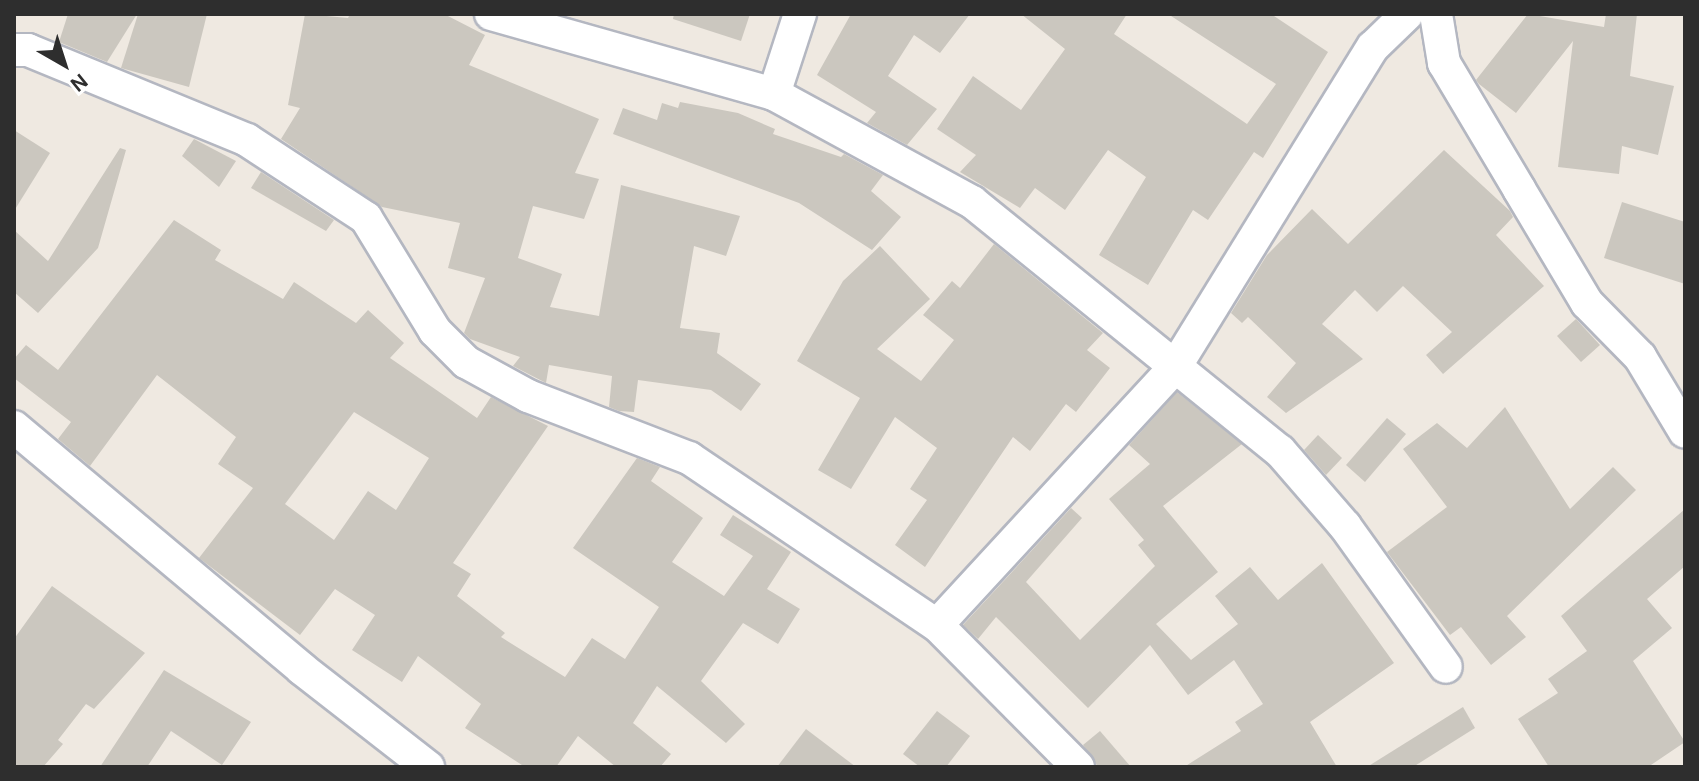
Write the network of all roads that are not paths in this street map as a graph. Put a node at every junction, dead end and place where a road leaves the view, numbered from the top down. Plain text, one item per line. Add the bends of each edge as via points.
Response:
1 (491, 14) edge
2 (800, 14) edge
3 (1407, 14) edge
4 (1436, 14) edge
5 (14, 50) edge
6 (774, 94) junction
7 (1175, 367) junction
8 (14, 427) edge
9 (1685, 432) edge
10 (937, 625) junction
11 (1446, 667) dead end
12 (428, 767) edge
13 (1078, 767) edge

1 - 6 street
2 - 6 street
3 - 7 street via 1373,47
4 - 9 street via 1444,63 1526,201 1587,303 1640,357
5 - 10 street via 28,50 247,140 366,218 435,331 466,362 528,396 689,458
6 - 7 street via 972,202
7 - 10 street
7 - 11 street via 1280,451 1345,526
8 - 12 street via 302,669
10 - 13 street

